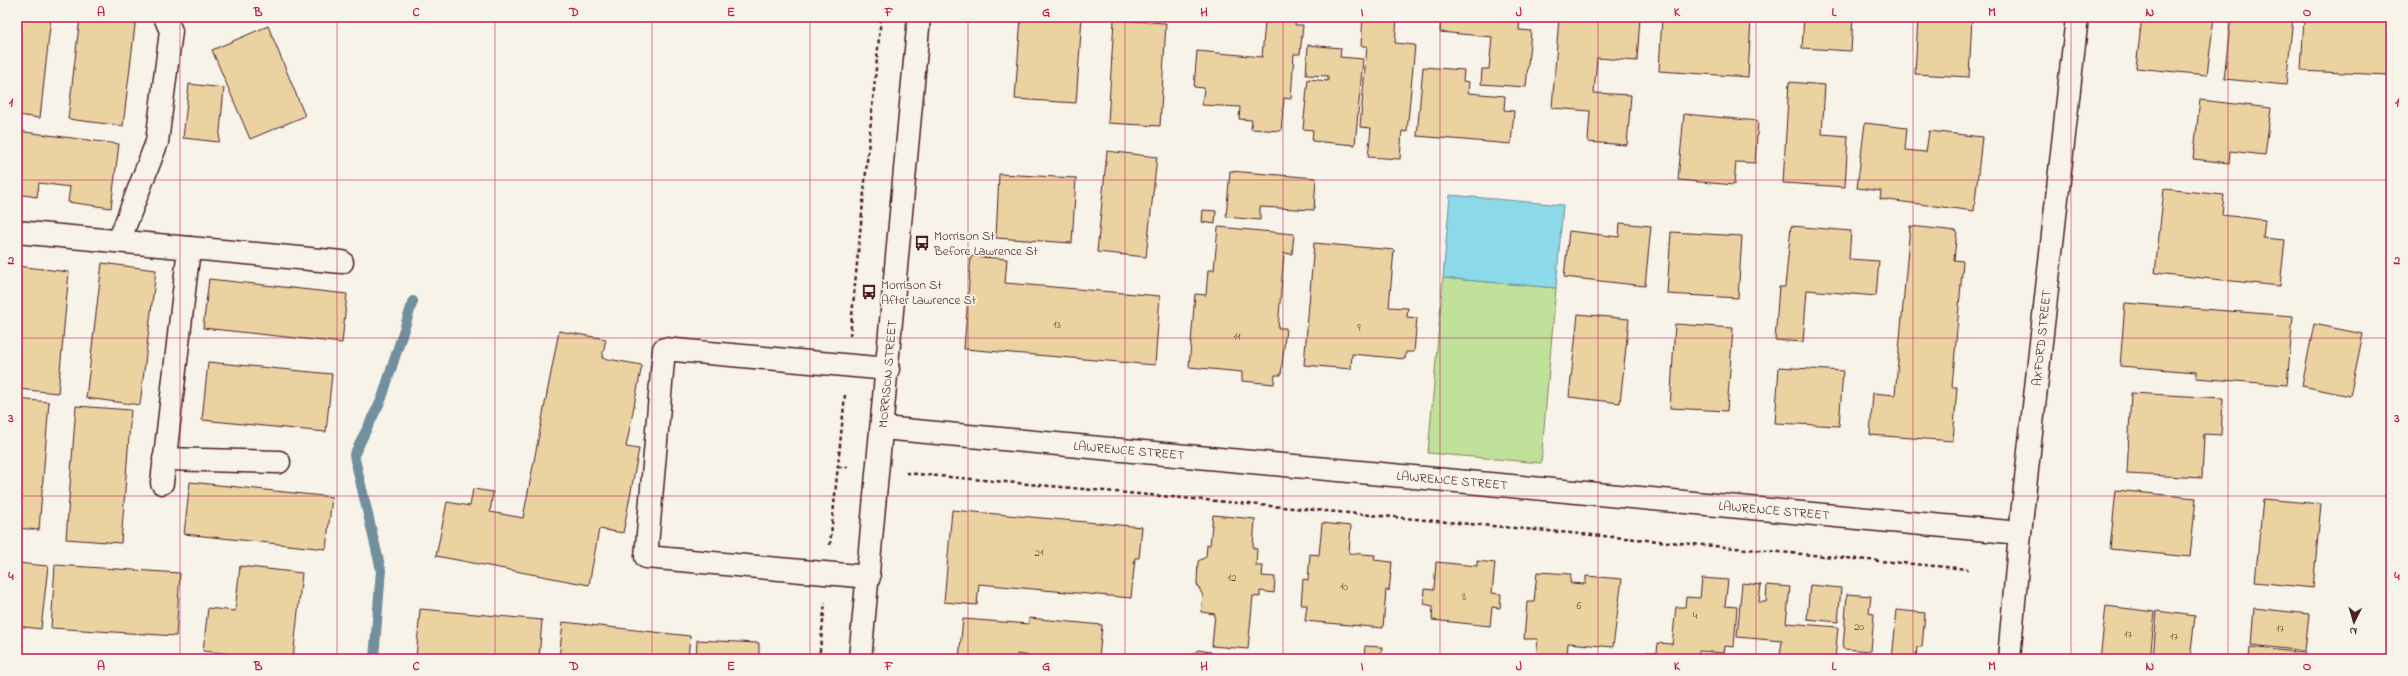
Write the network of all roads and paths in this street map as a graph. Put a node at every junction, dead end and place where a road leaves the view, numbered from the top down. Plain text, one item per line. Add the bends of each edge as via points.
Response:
1 (165, 17) edge
2 (919, 17) edge
3 (2077, 17) edge
4 (17, 232) edge
5 (119, 241) junction
6 (189, 248) junction
7 (342, 262) dead end
8 (888, 369) junction
9 (883, 428) junction
10 (164, 459) junction
11 (279, 462) dead end
12 (902, 472) dead end
13 (162, 483) dead end
14 (2020, 533) junction
15 (1968, 569) dead end
16 (868, 577) junction
17 (860, 659) edge
18 (2009, 659) edge

1 - 5 street via 172,31 157,142
2 - 8 street, MORRISON STREET
3 - 14 street, AXFORD STREET
4 - 5 street
5 - 6 street
6 - 7 street
6 - 10 street
8 - 9 street, MORRISON STREET
8 - 16 street via 664,349 646,557
9 - 14 street, LAWRENCE STREET
9 - 16 street, MORRISON STREET
10 - 11 street
10 - 13 street
12 - 15 path
14 - 18 street, AXFORD STREET
16 - 17 street, MORRISON STREET

